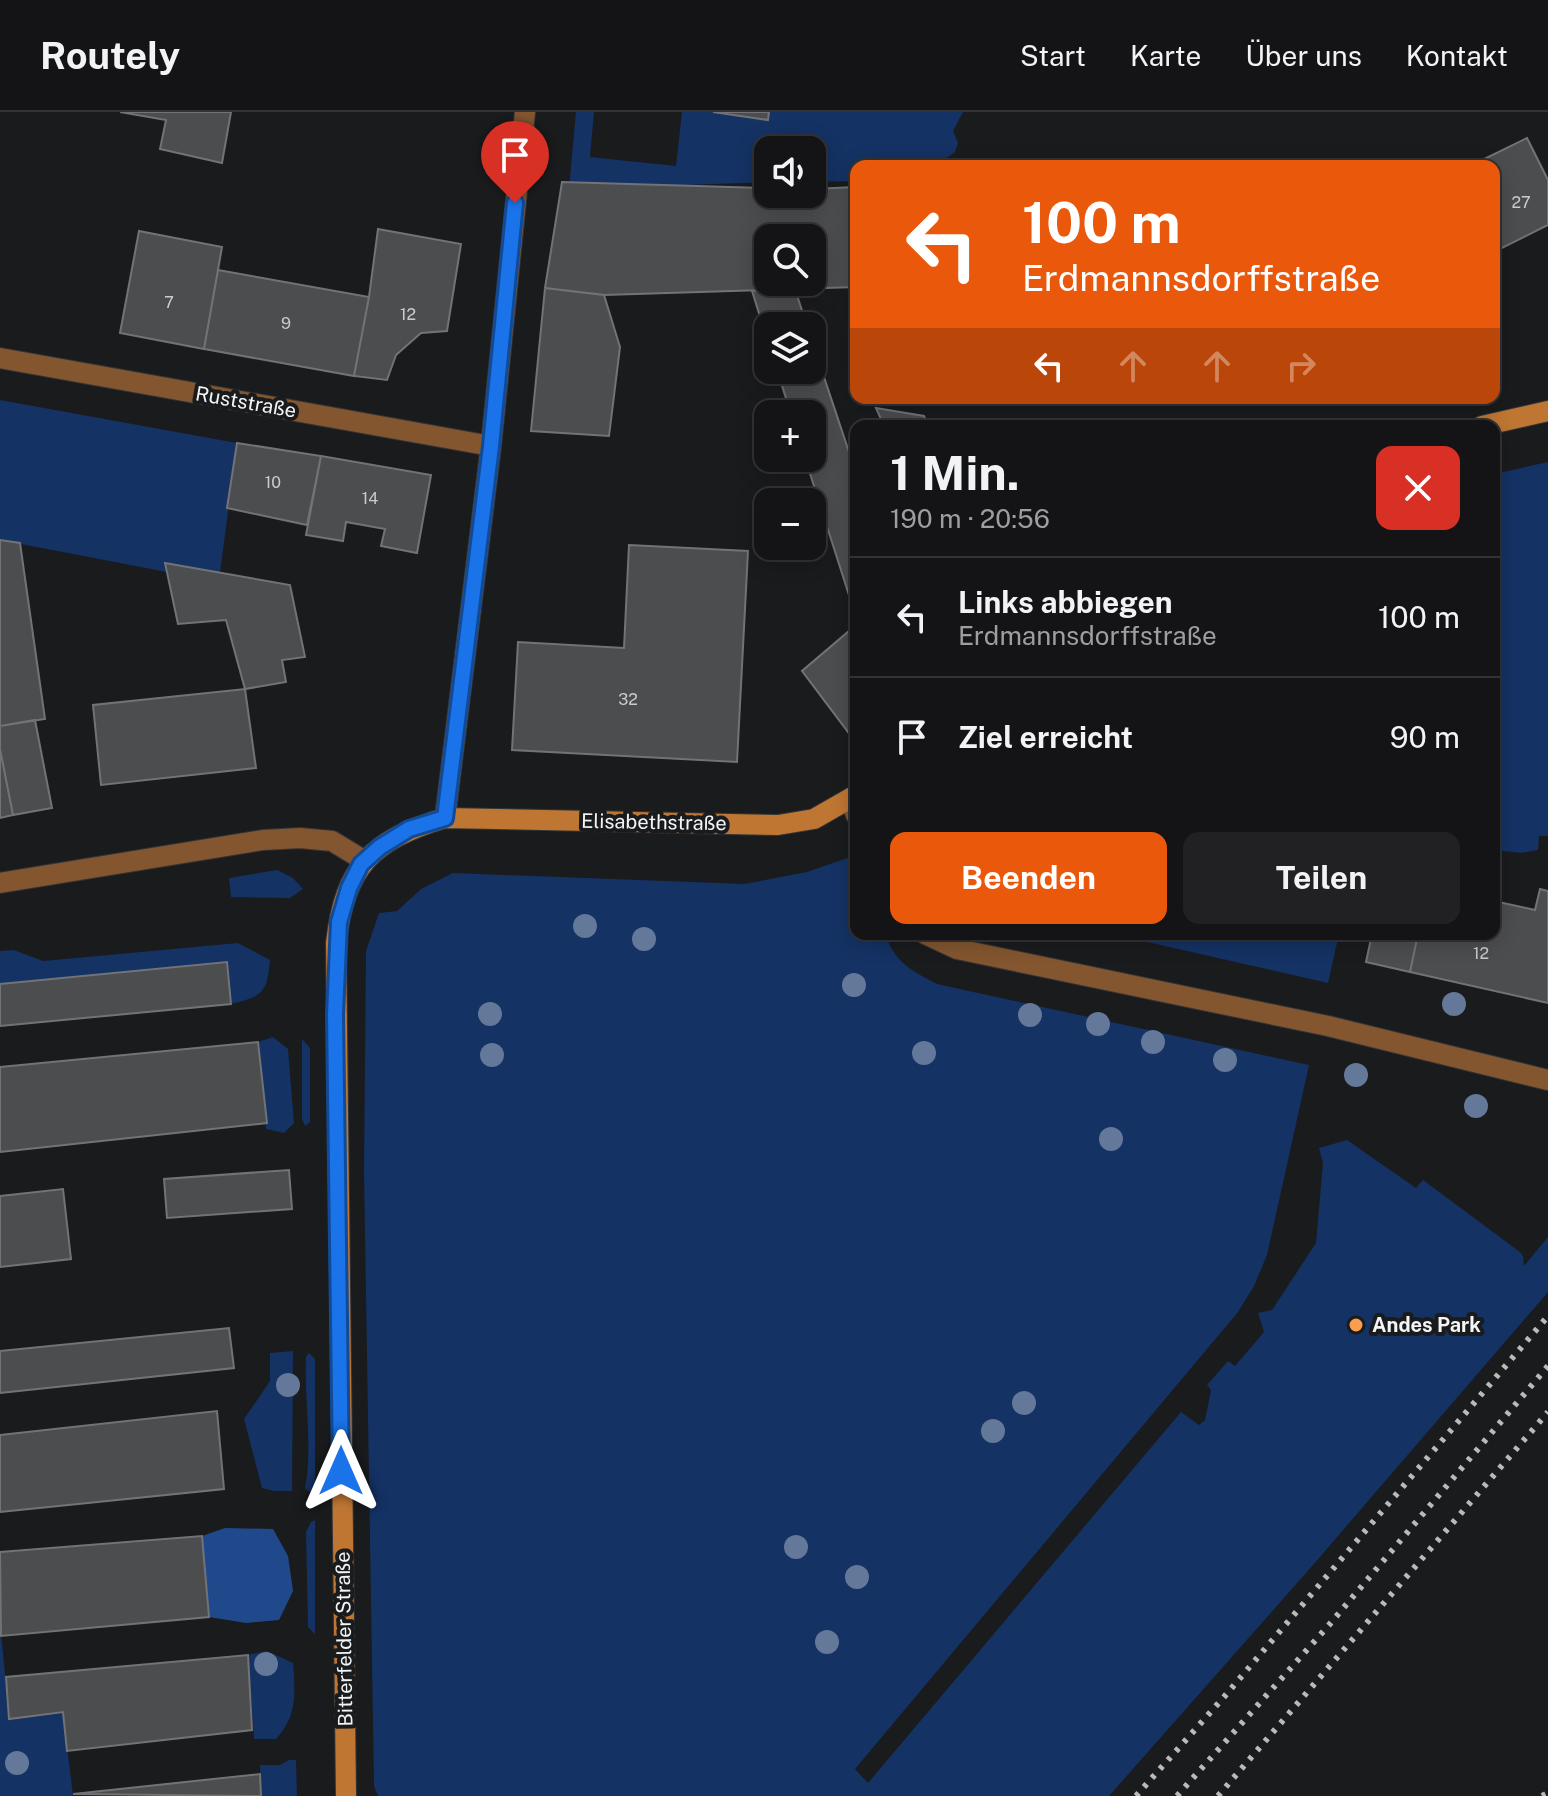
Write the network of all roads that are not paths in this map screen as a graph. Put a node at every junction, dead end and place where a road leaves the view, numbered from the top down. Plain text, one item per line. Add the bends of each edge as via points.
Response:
1 (525, 112) edge
2 (0, 358) edge
3 (1548, 411) edge
4 (1500, 422) edge
5 (491, 446) junction
6 (850, 805) edge
7 (445, 818) junction
8 (365, 861) junction
9 (0, 883) edge
10 (938, 940) edge
11 (1548, 1080) edge
12 (346, 1796) edge

1 - 5 street
2 - 5 street, Ruststraße
3 - 4 street
5 - 7 street
6 - 7 street, Elisabethstraße via 814,819 778,825
7 - 8 street, Bitterfelder Straße via 409,829
8 - 9 street via 332,841 300,838
8 - 12 street, Bitterfelder Straße via 349,888 336,943
10 - 11 street via 957,949 1328,1026

